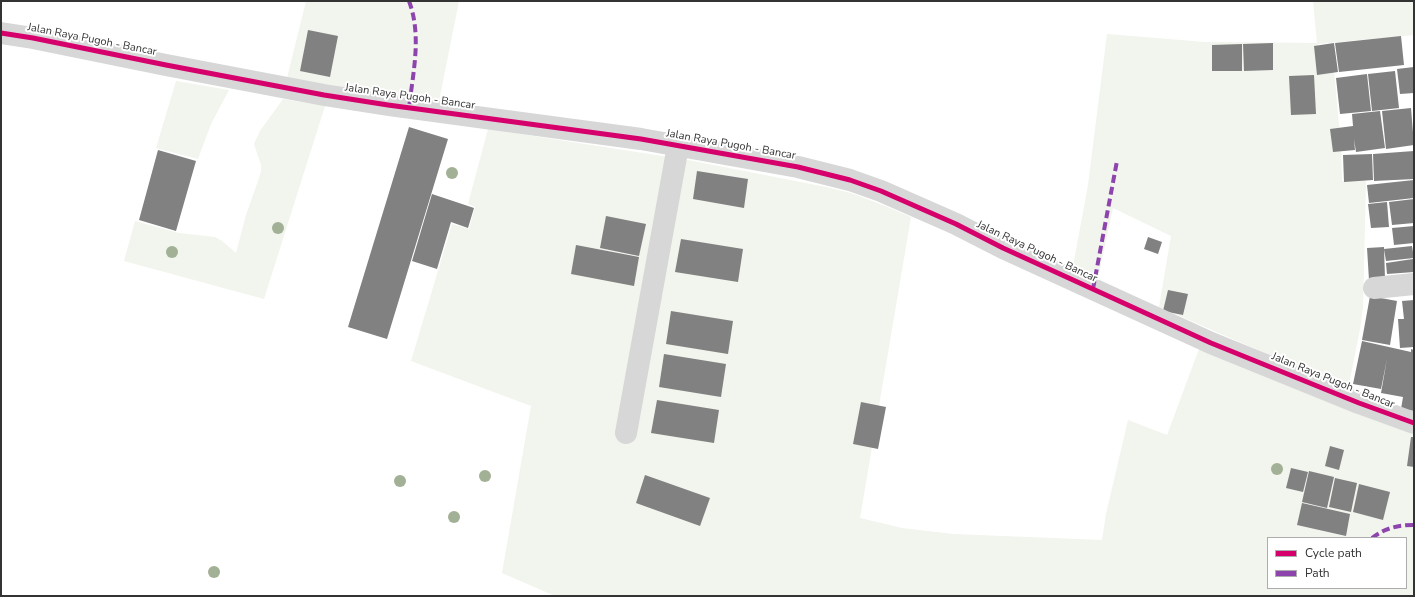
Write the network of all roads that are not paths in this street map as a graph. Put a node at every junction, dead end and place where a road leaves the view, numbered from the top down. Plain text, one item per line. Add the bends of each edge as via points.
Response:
1 (1, 33) edge
2 (678, 146) junction
3 (1414, 284) edge
4 (1374, 288) dead end
5 (1414, 423) edge
6 (626, 433) dead end

1 - 2 street, Jalan Raya Pugoh - Bancar via 380,104
2 - 5 street, Jalan Raya Pugoh - Bancar via 798,168 863,184 956,224 1211,343 1359,404
2 - 6 street
3 - 4 street

